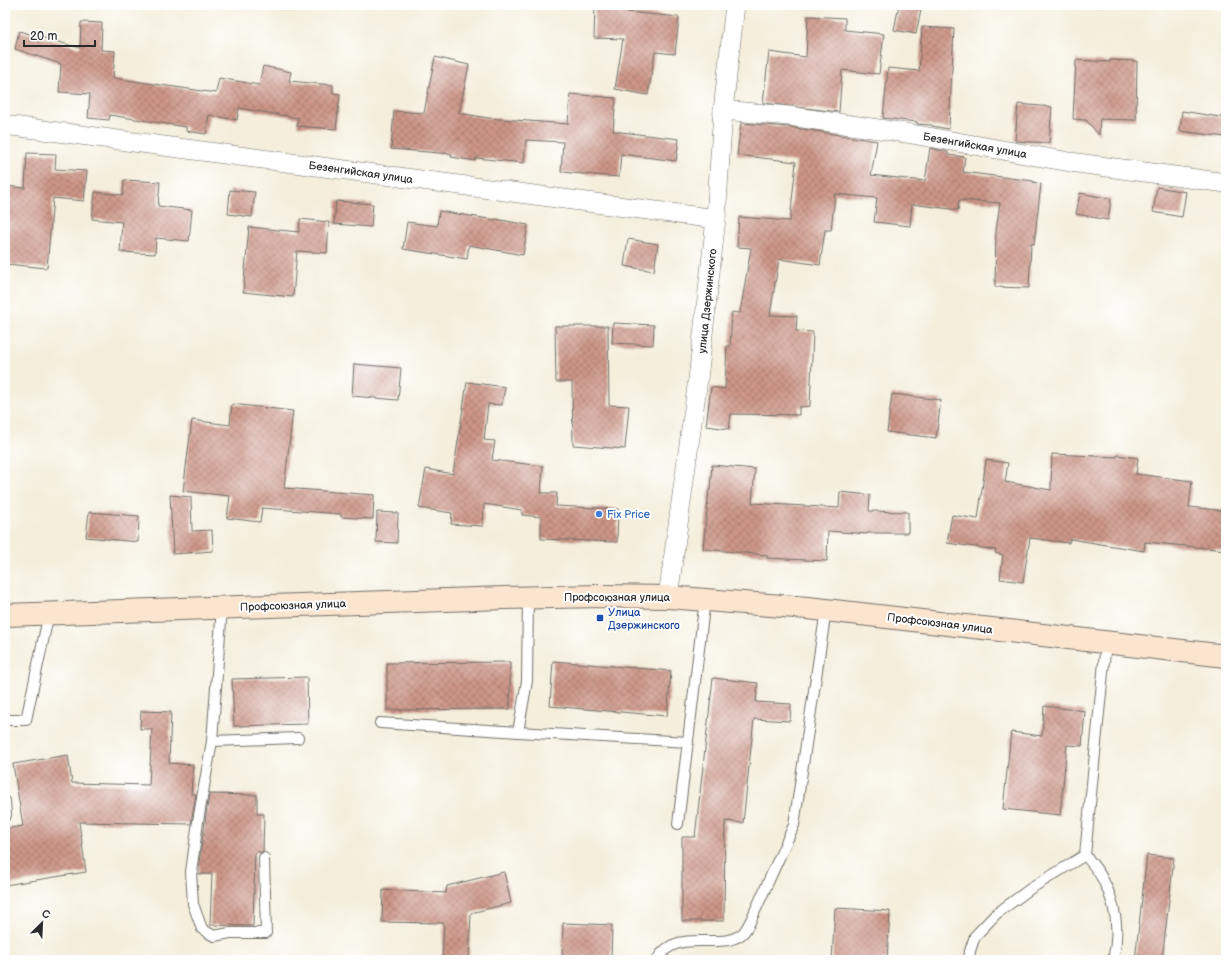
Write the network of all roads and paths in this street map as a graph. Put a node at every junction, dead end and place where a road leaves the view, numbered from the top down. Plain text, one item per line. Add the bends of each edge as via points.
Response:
1 (735, 5) edge
2 (723, 110) junction
3 (5, 125) edge
4 (1226, 183) edge
5 (716, 219) junction
6 (668, 596) junction
7 (528, 598) junction
8 (705, 600) junction
9 (222, 607) junction
10 (826, 610) junction
11 (49, 613) junction
12 (5, 615) edge
13 (1106, 642) junction
14 (1226, 656) edge
15 (5, 720) edge
16 (380, 723) dead end
17 (518, 732) junction
18 (298, 738) dead end
19 (212, 741) junction
20 (688, 742) junction
21 (5, 801) edge
22 (5, 815) edge
23 (678, 824) dead end
24 (1085, 855) junction
25 (264, 858) dead end
26 (657, 960) edge
27 (969, 960) edge
28 (1113, 960) edge

1 - 2 street, улица Дзержинского
2 - 4 street, Безенгийская улица via 789,116 906,133 1070,162
2 - 5 street, улица Дзержинского
3 - 5 street, Безенгийская улица
5 - 6 street, улица Дзержинского via 698,379
6 - 7 street, Профсоюзная улица
6 - 8 street, Профсоюзная улица
7 - 9 street, Профсоюзная улица
7 - 17 lane via 527,681
8 - 10 street, Профсоюзная улица
8 - 20 lane
9 - 11 street, Профсоюзная улица
9 - 19 lane
10 - 13 street, Профсоюзная улица
10 - 26 lane via 794,825 752,920 742,933 730,940 672,944
11 - 12 street, Профсоюзная улица
11 - 15 lane via 26,720
13 - 14 street, Профсоюзная улица
13 - 24 lane
16 - 17 lane
17 - 20 lane
18 - 19 lane
19 - 25 lane via 191,872 193,904 202,929 214,936 230,933 266,933
20 - 23 lane
21 - 22 lane
24 - 27 lane via 1030,889 996,914 975,936
24 - 28 lane via 1102,877 1112,902 1116,924

